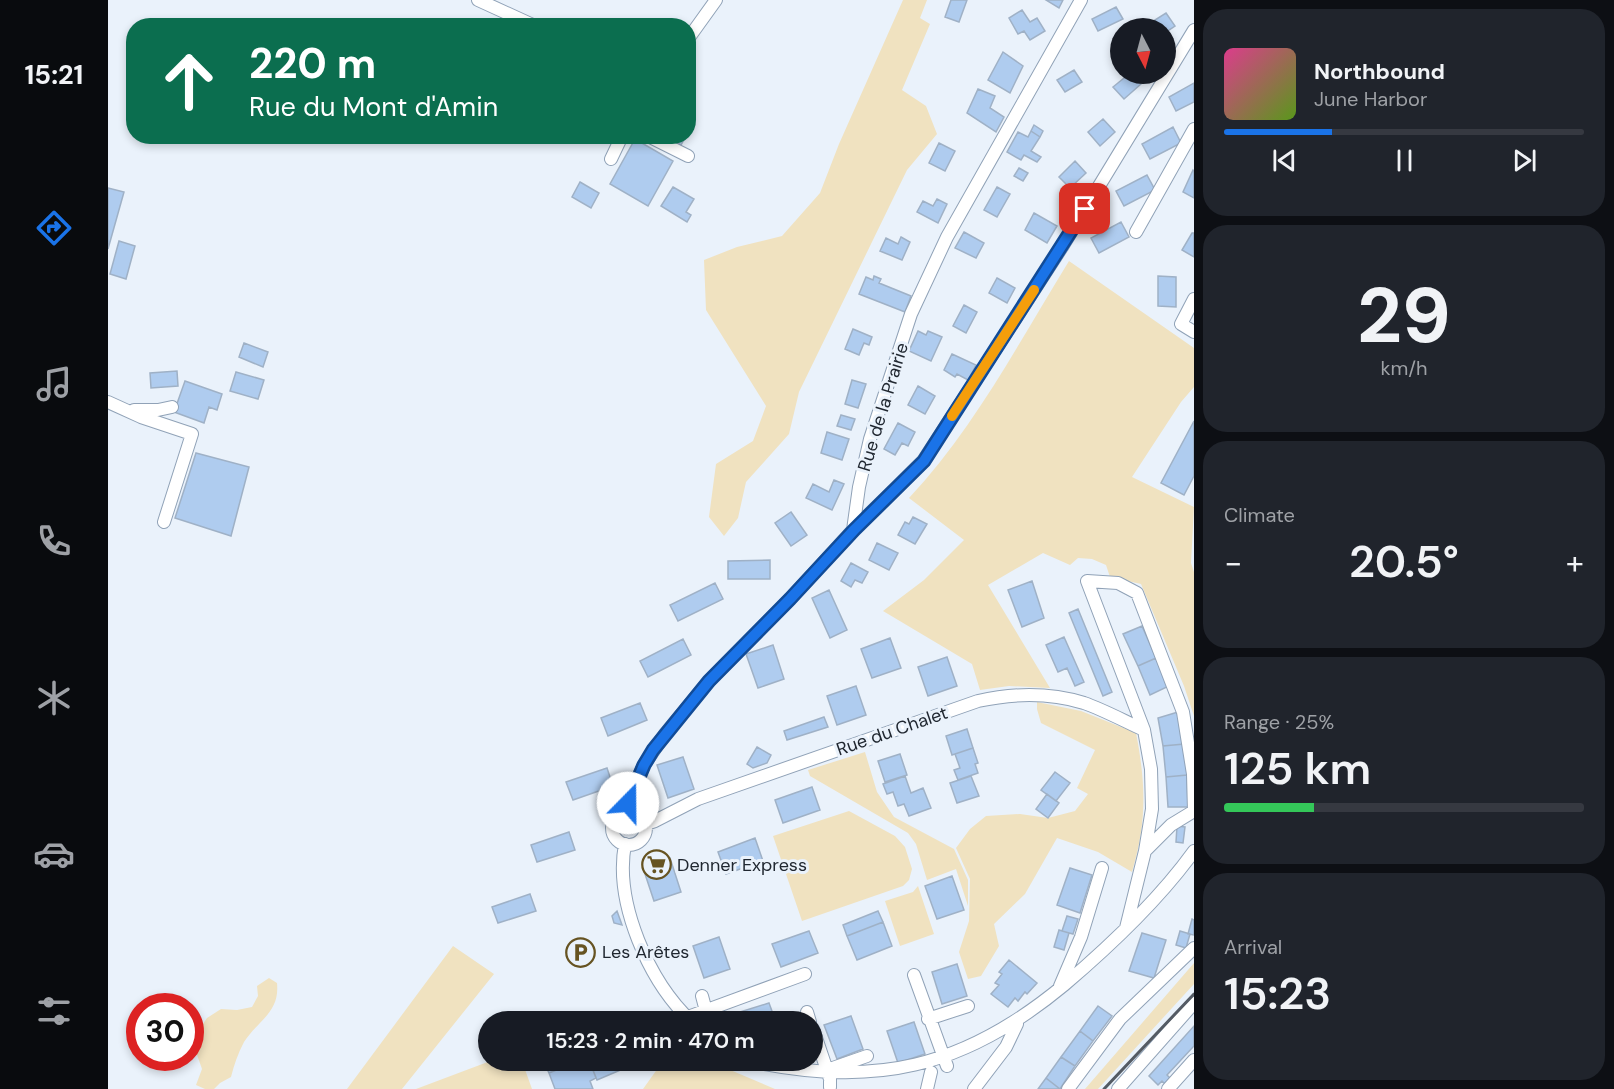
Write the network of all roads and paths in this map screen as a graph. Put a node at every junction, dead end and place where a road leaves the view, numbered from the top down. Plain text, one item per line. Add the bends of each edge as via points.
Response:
1 (478, 0) edge
2 (716, 0) edge
3 (1081, 0) edge
4 (517, 18) edge
5 (696, 28) edge
6 (1192, 40) edge
7 (1194, 129) edge
8 (618, 144) edge
9 (664, 144) edge
10 (688, 156) dead end
11 (611, 159) dead end
12 (1136, 232) dead end
13 (1194, 299) edge
14 (1194, 332) edge
15 (108, 402) edge
16 (172, 407) dead end
17 (127, 410) junction
18 (164, 522) dead end
19 (854, 530) junction
20 (1144, 730) junction
21 (629, 811) junction
22 (646, 824) junction
23 (625, 844) junction
24 (1194, 850) edge
25 (1145, 851) junction
26 (1102, 868) dead end
27 (1126, 928) junction
28 (1194, 948) edge
29 (805, 974) dead end
30 (914, 975) dead end
31 (1059, 989) junction
32 (702, 996) dead end
33 (1194, 1003) edge
34 (968, 1006) dead end
35 (683, 1011) edge
36 (706, 1011) joint
37 (928, 1019) junction
38 (1018, 1023) junction
39 (867, 1056) dead end
40 (823, 1058) edge
41 (1194, 1060) edge
42 (947, 1066) junction
43 (827, 1070) junction
44 (768, 1071) edge
45 (931, 1072) junction
46 (918, 1077) dead end
47 (799, 1082) dead end
48 (830, 1087) edge
49 (927, 1089) edge
50 (974, 1089) edge
51 (1068, 1089) edge
52 (1118, 1089) edge
53 (1168, 1089) edge

1 - 4 street
2 - 5 street
3 - 19 street, Rue de la Prairie via 947,237 911,315 870,439
6 - 19 street via 924,461
7 - 12 street
8 - 11 street
9 - 10 street
13 - 14 street via 1180,324
15 - 17 street
16 - 17 street
17 - 18 street via 192,434
19 - 21 street via 709,681 665,734 644,765 629,798
20 - 22 street, Rue du Chalet via 1084,703 1037,693 1008,694 978,701 708,796
20 - 25 street via 1152,808
20 - 25 street via 1087,580 1118,583 1137,593 1183,712 1192,764 1194,811 1171,825
21 - 22 street via 640,814
21 - 23 street via 617,816 612,825 616,839
22 - 23 street via 641,840
23 - 35 street via 625,892 636,933 653,971
24 - 27 street
25 - 27 street
26 - 31 street
27 - 31 street
28 - 51 street via 1120,1019
29 - 36 street
30 - 37 street
31 - 38 street
32 - 36 street
33 - 52 street
34 - 37 street
37 - 42 street
38 - 42 street
38 - 50 street via 1006,1047
39 - 43 street
40 - 43 street
41 - 53 street
42 - 45 street
43 - 48 street
44 - 47 street
45 - 46 street
45 - 49 street

